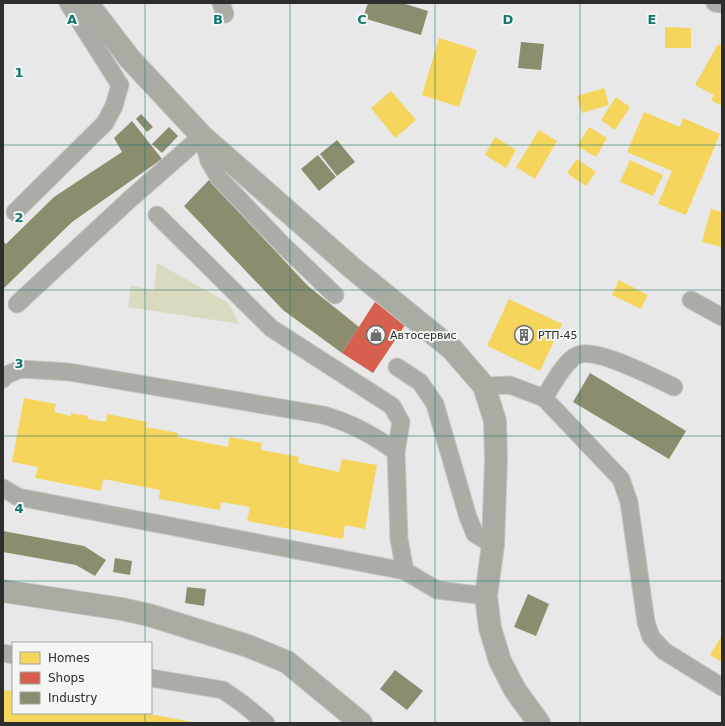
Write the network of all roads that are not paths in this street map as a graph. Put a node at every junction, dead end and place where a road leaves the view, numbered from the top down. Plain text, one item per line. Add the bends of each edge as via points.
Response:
1 (68, 3) edge
2 (87, 3) edge
3 (715, 3) edge
4 (722, 4) edge
5 (202, 136) junction
6 (14, 212) dead end
7 (157, 215) dead end
8 (335, 295) dead end
9 (691, 300) dead end
10 (17, 304) dead end
11 (722, 317) edge
12 (397, 367) dead end
13 (3, 379) edge
14 (484, 386) junction
15 (674, 387) dead end
16 (544, 398) junction
17 (396, 452) junction
18 (3, 488) edge
19 (493, 545) junction
20 (405, 571) junction
21 (3, 591) edge
22 (486, 596) junction
23 (152, 678) edge
24 (722, 687) edge
25 (266, 723) edge
26 (361, 723) edge
27 (539, 723) edge

1 - 6 lane via 120,85 114,106 105,123
2 - 5 main road via 130,58
3 - 4 lane
5 - 8 lane via 209,161 219,178 303,266
5 - 10 lane
5 - 14 main road via 350,267 452,349
7 - 17 lane via 271,328 392,406 400,422
9 - 11 lane
12 - 19 lane via 420,382 435,404 468,517 475,534
13 - 17 lane via 6,375 22,369 68,372 323,415 341,420 376,437
14 - 16 lane via 510,385
14 - 19 main road via 495,421
15 - 16 lane via 606,357 586,353 569,361
16 - 24 lane via 621,478 629,502 646,622 651,637 664,651
17 - 20 lane via 399,540
18 - 20 lane via 18,497
19 - 22 main road
20 - 22 lane via 437,590
21 - 26 main road via 149,615 248,646 287,662
22 - 27 main road via 490,628 500,661 515,690
23 - 25 lane via 223,690

